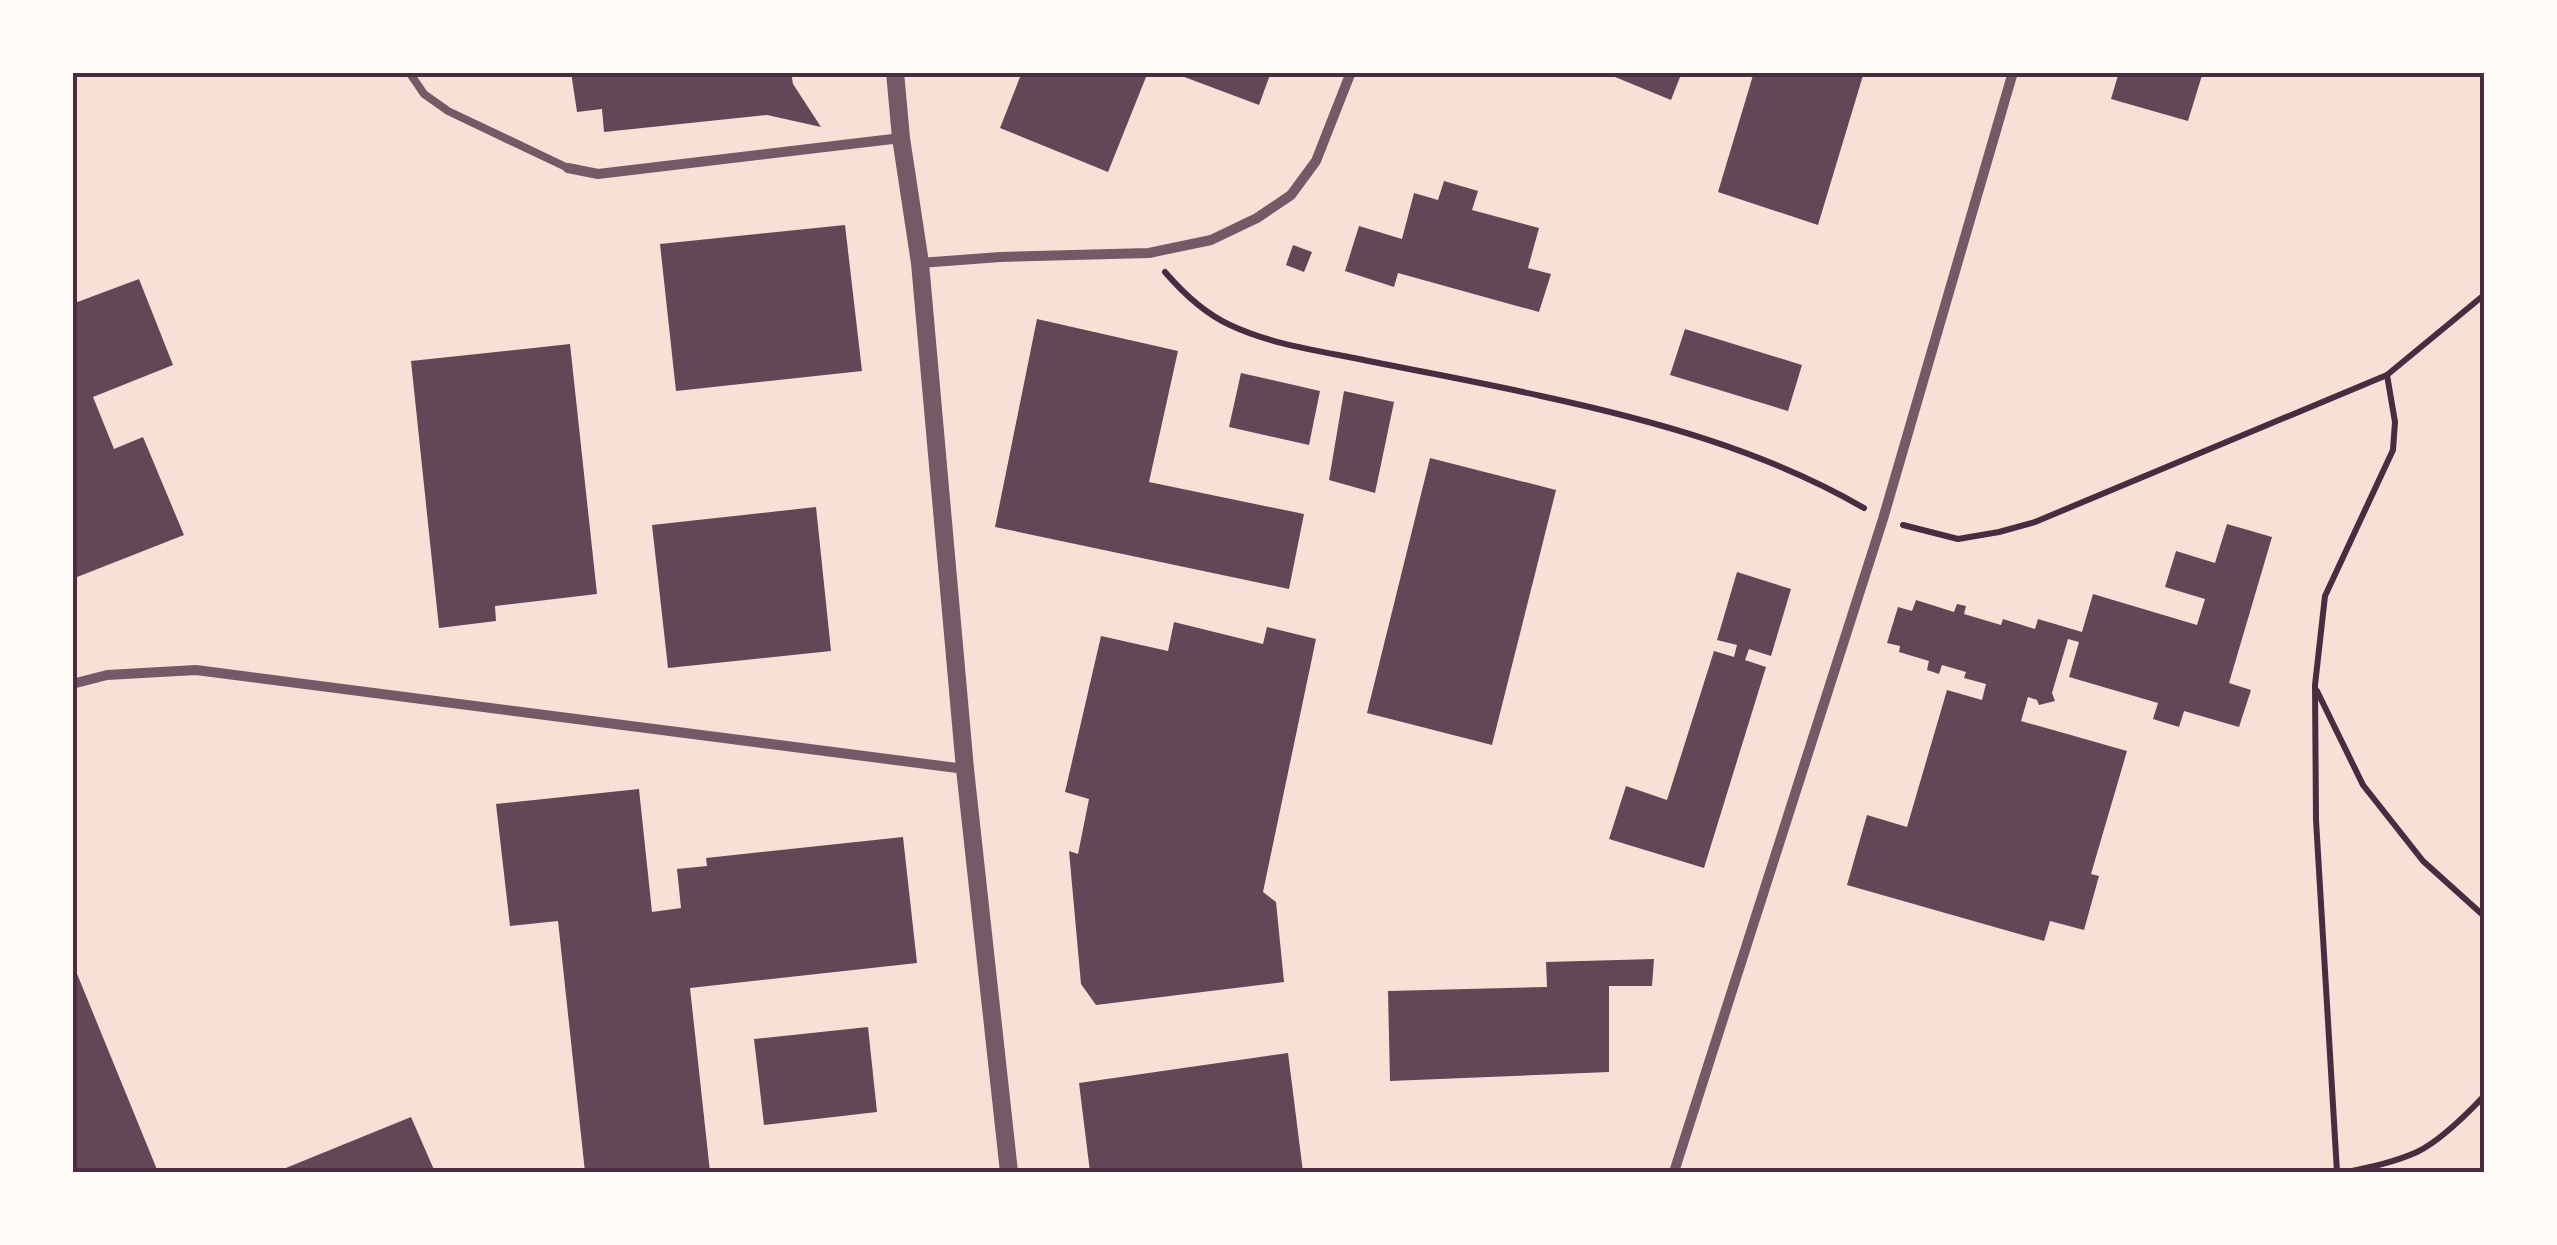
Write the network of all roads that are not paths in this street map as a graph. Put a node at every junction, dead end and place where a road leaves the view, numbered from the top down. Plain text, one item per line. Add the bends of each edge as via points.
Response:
1 (409, 72) edge
2 (896, 72) edge
3 (1351, 72) edge
4 (2013, 72) edge
5 (901, 138) junction
6 (568, 168) joint
7 (920, 262) junction
8 (72, 684) edge
9 (966, 769) junction
10 (1009, 1172) edge
11 (1674, 1172) edge

1 - 6 lane via 448,111
2 - 5 street
3 - 7 street via 1316,161 1291,195 1210,240 1149,254
4 - 11 street via 1883,520
5 - 6 street via 598,174
5 - 7 street
7 - 9 street
8 - 9 street via 107,675 196,670
9 - 10 street

